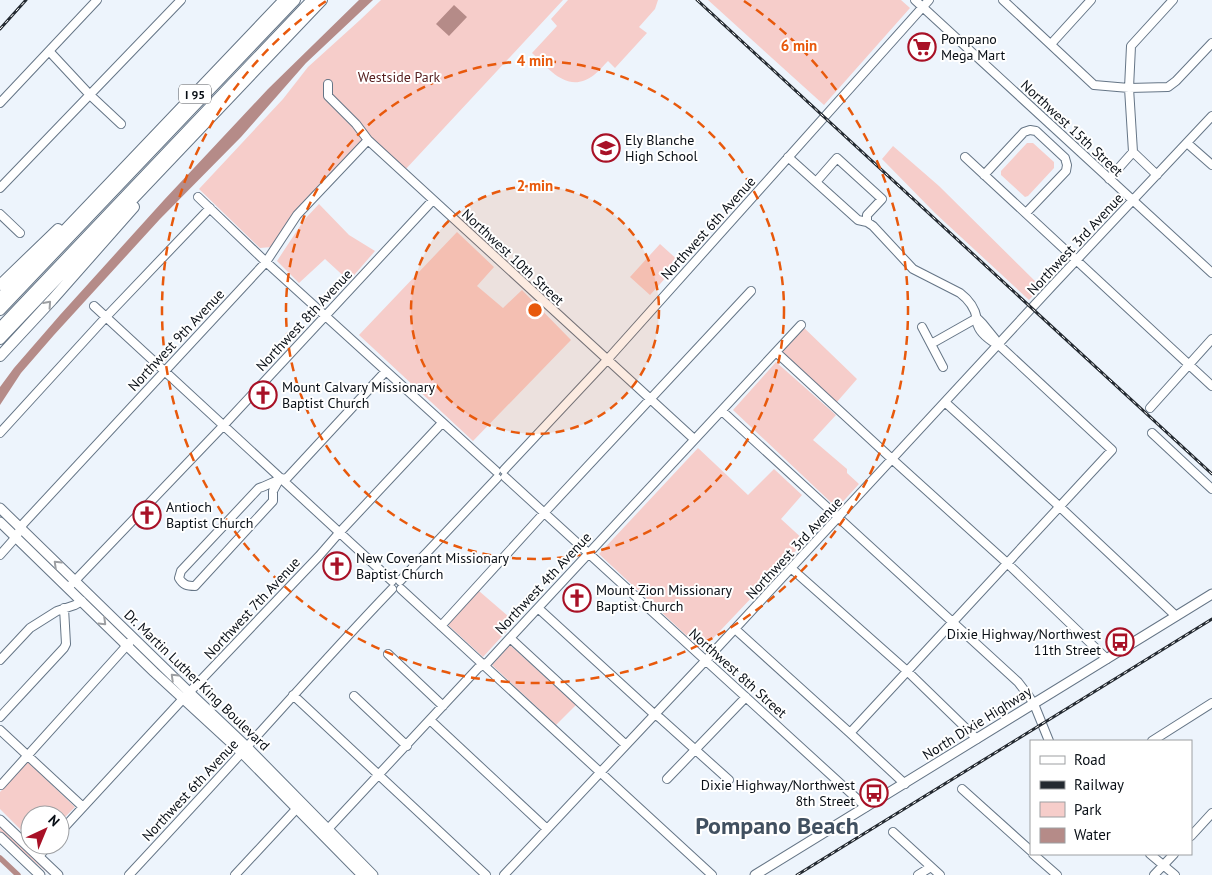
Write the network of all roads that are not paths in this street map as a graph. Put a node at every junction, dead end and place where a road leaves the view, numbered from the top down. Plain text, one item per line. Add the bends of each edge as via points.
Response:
1 (97, 0) edge
2 (181, 0) edge
3 (284, 0) edge
4 (294, 0) edge
5 (312, 0) edge
6 (322, 0) edge
7 (915, 0) edge
8 (929, 0) edge
9 (1091, 0) edge
10 (1173, 0) edge
11 (1007, 1) edge
12 (922, 7) junction
13 (1212, 43) edge
14 (1051, 44) junction
15 (49, 50) junction
16 (328, 84) dead end
17 (1129, 88) junction
18 (90, 95) junction
19 (0, 103) edge
20 (1212, 116) edge
21 (121, 124) dead end
22 (368, 140) junction
23 (1187, 143) junction
24 (1133, 152) junction
25 (788, 157) junction
26 (965, 157) dead end
27 (171, 159) junction
28 (1212, 165) edge
29 (984, 175) junction
30 (1157, 175) junction
31 (1109, 179) junction
32 (816, 182) junction
33 (106, 187) junction
34 (0, 188) edge
35 (198, 197) dead end
36 (433, 200) junction
37 (1133, 201) junction
38 (210, 208) junction
39 (1026, 213) junction
40 (0, 214) edge
41 (867, 222) junction
42 (20, 233) dead end
43 (1077, 260) junction
44 (266, 262) junction
45 (1212, 273) edge
46 (0, 285) edge
47 (751, 291) dead end
48 (0, 298) edge
49 (94, 306) dead end
50 (0, 310) edge
51 (325, 315) junction
52 (106, 317) junction
53 (977, 318) junction
54 (801, 325) dead end
55 (922, 327) dead end
56 (0, 328) edge
57 (0, 339) edge
58 (1212, 339) edge
59 (931, 344) junction
60 (998, 345) junction
61 (776, 352) junction
62 (0, 356) edge
63 (607, 360) junction
64 (1189, 365) junction
65 (943, 367) dead end
66 (164, 371) junction
67 (386, 371) junction
68 (1212, 386) edge
69 (651, 399) junction
70 (946, 403) junction
71 (1150, 408) dead end
72 (722, 411) junction
73 (442, 423) junction
74 (223, 426) junction
75 (0, 433) edge
76 (1152, 433) dead end
77 (694, 439) junction
78 (893, 460) junction
79 (500, 474) junction
80 (280, 478) junction
81 (1212, 489) edge
82 (1060, 507) junction
83 (0, 508) edge
84 (544, 514) junction
85 (839, 518) junction
86 (0, 522) edge
87 (20, 528) junction
88 (339, 533) junction
89 (16, 537) junction
90 (0, 554) edge
91 (587, 554) junction
92 (1007, 563) junction
93 (792, 569) junction
94 (76, 582) junction
95 (396, 585) junction
96 (68, 588) junction
97 (1212, 594) edge
98 (82, 601) junction
99 (64, 608) junction
100 (538, 608) junction
101 (1176, 616) junction
102 (953, 622) junction
103 (441, 626) junction
104 (736, 629) junction
105 (510, 638) junction
106 (130, 642) junction
107 (388, 654) dead end
108 (1107, 659) junction
109 (0, 660) edge
110 (706, 660) junction
111 (484, 665) junction
112 (906, 671) junction
113 (293, 695) junction
114 (186, 696) junction
115 (354, 696) dead end
116 (746, 697) junction
117 (1212, 703) edge
118 (1034, 704) junction
119 (443, 706) junction
120 (654, 714) junction
121 (0, 717) edge
122 (430, 720) junction
123 (0, 730) edge
124 (850, 733) junction
125 (977, 738) junction
126 (1049, 740) edge
127 (1154, 740) edge
128 (626, 745) junction
129 (406, 746) junction
130 (694, 749) junction
131 (244, 750) junction
132 (28, 756) junction
133 (600, 773) junction
134 (380, 775) junction
135 (667, 779) dead end
136 (729, 780) dead end
137 (904, 784) junction
138 (0, 785) edge
139 (962, 789) dead end
140 (300, 806) junction
141 (83, 807) junction
142 (866, 807) junction
143 (1212, 813) edge
144 (0, 820) edge
145 (70, 821) edge
146 (547, 829) junction
147 (328, 830) junction
148 (893, 832) dead end
149 (1192, 835) edge
150 (0, 837) edge
151 (1030, 850) edge
152 (1035, 855) edge
153 (1151, 855) edge
154 (1173, 855) edge
155 (38, 856) joint
156 (1163, 865) junction
157 (931, 867) junction
158 (40, 875) edge
159 (58, 875) edge
160 (129, 875) edge
161 (235, 875) edge
162 (362, 875) edge
163 (373, 875) edge
164 (486, 875) edge
165 (504, 875) edge
166 (712, 875) edge
167 (755, 875) edge
168 (918, 875) edge
169 (940, 875) edge
170 (1057, 875) edge
171 (1154, 875) edge
172 (1175, 875) edge

1 - 15 street
2 - 18 street
3 - 33 highway, I 95
4 - 50 highway
5 - 56 highway
6 - 27 highway, I 95
7 - 12 street, Northwest 15th Street
8 - 12 street, Northwest 6th Avenue
9 - 14 street
10 - 17 street via 1131,46
11 - 14 street
12 - 25 street, Northwest 6th Avenue
12 - 31 street, Northwest 15th Street
13 - 17 street via 1168,87
14 - 17 street via 1094,86
15 - 18 street
15 - 19 street
16 - 22 street, Northwest 10th Street via 328,96
17 - 24 street
18 - 21 street
18 - 34 street
20 - 23 street, Northwest 3rd Avenue
22 - 36 street, Northwest 10th Street
22 - 44 street, Northwest 9th Avenue via 298,216
23 - 28 street
23 - 30 street, Northwest 3rd Avenue
24 - 30 street
24 - 31 street
25 - 32 street
25 - 63 street, Northwest 6th Avenue
26 - 29 street
27 - 57 highway, I 95
62 -> 27 highway via 146,195
29 - 39 street
29 - 39 street via 1024,132 1030,130 1066,158 1066,171
30 - 37 street, Northwest 3rd Avenue
31 - 37 street, Northwest 15th Street
32 - 41 street via 858,220
32 - 41 street via 837,158 882,199 867,215
33 - 46 highway
33 - 48 highway, I 95
35 - 38 street, Northwest 8th Street
36 - 51 street, Northwest 8th Avenue
36 - 63 street, Northwest 10th Street
37 - 43 street, Northwest 3rd Avenue
37 - 45 street, Northwest 15th Street
38 - 44 street, Northwest 8th Street
38 - 52 street
39 - 43 street
40 - 42 street
41 - 53 street via 913,269 966,298
43 - 60 street, Northwest 3rd Avenue
43 - 64 street
44 - 51 street, Northwest 8th Street
44 - 66 street, Northwest 9th Avenue
47 - 69 street
49 - 52 street
51 - 67 street, Northwest 8th Street
51 - 74 street, Northwest 8th Avenue
52 - 66 street
52 - 75 street
53 - 59 street
53 - 60 street via 977,326
54 - 61 street, Northwest 4th Avenue
55 - 59 street
58 - 64 street
59 - 65 street
60 - 70 street, Northwest 3rd Avenue
60 - 82 street via 1112,450
61 - 72 street, Northwest 4th Avenue
61 - 78 street
63 - 69 street, Northwest 10th Street
63 - 79 street, Northwest 6th Avenue
64 - 68 street
64 - 71 street
66 - 74 street
66 - 87 street, Northwest 9th Avenue
67 - 73 street, Northwest 8th Street
67 - 80 street via 287,478
69 - 77 street, Northwest 10th Street
69 - 84 street
70 - 78 street, Northwest 3rd Avenue
70 - 82 street
72 - 77 street, Northwest 4th Avenue
72 - 85 street
73 - 79 street, Northwest 8th Street
73 - 88 street, Northwest 7th Avenue
74 - 80 street
74 - 94 street, Northwest 8th Avenue
76 - 81 street
77 - 91 street, Northwest 4th Avenue
78 - 85 street, Northwest 3rd Avenue
78 - 92 street
79 - 84 street, Northwest 8th Street
79 - 95 street, Northwest 6th Avenue
80 - 80 street via 273,492 273,501 194,586 183,584 179,578 181,571 259,488
80 - 88 street
82 - 92 street
82 - 101 street
83 - 87 main road, Dr. Martin Luther King Boulevard
84 - 91 street, Northwest 8th Street
84 - 103 street
85 - 93 street, Northwest 3rd Avenue
85 - 102 street
86 - 89 main road, Dr. Martin Luther King Boulevard
87 - 89 street, Northwest 9th Avenue
94 -> 87 main road, Dr. Martin Luther King Boulevard
88 - 95 street
88 - 114 street, Northwest 7th Avenue
89 - 90 street, Northwest 9th Avenue
89 - 96 main road, Dr. Martin Luther King Boulevard
91 - 100 street, Northwest 4th Avenue
91 - 110 street, Northwest 8th Street
92 - 102 street
92 - 108 street
93 - 104 street, Northwest 3rd Avenue
93 - 112 street
94 - 96 street, Northwest 8th Avenue
94 - 106 main road, Dr. Martin Luther King Boulevard
95 - 103 street
95 - 113 street, Northwest 6th Avenue
96 - 98 main road, Dr. Martin Luther King Boulevard
97 - 101 main road, North Dixie Highway
98 - 99 street
98 -> 106 main road, Dr. Martin Luther King Boulevard
99 - 109 street via 30,628
99 - 121 street via 64,648
100 - 105 street, Northwest 4th Avenue
100 - 120 street
101 - 108 main road, North Dixie Highway
102 - 112 street
102 - 118 street via 1018,682
103 - 111 street
104 - 110 street, Northwest 3rd Avenue
104 - 124 street
105 - 111 street, Northwest 4th Avenue
105 - 128 street
106 - 114 main road, Dr. Martin Luther King Boulevard
106 - 132 street
107 - 119 street
108 - 118 main road, North Dixie Highway
110 - 116 street, Northwest 8th Street
110 - 120 street, Northwest 3rd Avenue
111 - 119 street, Northwest 4th Avenue
111 - 133 street
112 - 124 street
112 - 125 street
113 - 131 street, Northwest 6th Avenue
113 - 134 street
114 - 131 main road, Dr. Martin Luther King Boulevard
114 - 141 street, Northwest 7th Avenue
115 - 129 street
116 - 130 street
116 - 142 street, Northwest 8th Street
117 - 127 street
118 - 125 main road, North Dixie Highway
118 - 126 street
119 - 122 street, Northwest 4th Avenue
120 - 128 street, Northwest 3rd Avenue
120 - 130 street
122 - 129 street, Northwest 4th Avenue
122 - 146 street
123 - 132 street
124 - 137 street
125 - 137 main road, North Dixie Highway
128 - 133 street, Northwest 3rd Avenue
129 - 134 street, Northwest 4th Avenue
130 - 135 street
130 - 136 street
131 - 140 main road, Dr. Martin Luther King Boulevard
131 - 160 street, Northwest 6th Avenue
132 - 138 street
132 - 141 street
133 - 146 street, Northwest 3rd Avenue
133 - 166 street
134 - 147 street, Northwest 4th Avenue
134 - 164 street
137 - 142 main road, North Dixie Highway
139 - 151 street
140 - 147 main road, Dr. Martin Luther King Boulevard
140 - 161 street
140 - 162 main road, Dr. Martin Luther King Boulevard
141 - 145 street, Northwest 7th Avenue
142 - 167 main road, North Dixie Highway
143 - 149 street
144 - 155 main road
146 - 165 street, Northwest 3rd Avenue
147 - 163 main road, Dr. Martin Luther King Boulevard
148 - 157 street
150 - 158 main road
152 - 170 street
153 - 156 street
154 - 156 street
155 - 159 main road
156 - 171 street
156 - 172 street
157 - 168 street
157 - 169 street

